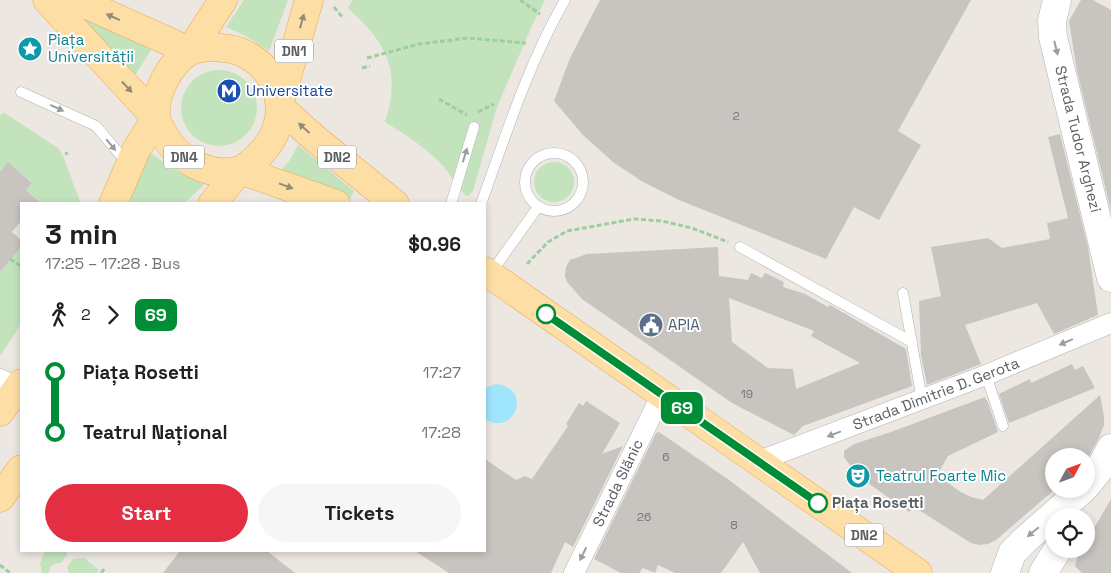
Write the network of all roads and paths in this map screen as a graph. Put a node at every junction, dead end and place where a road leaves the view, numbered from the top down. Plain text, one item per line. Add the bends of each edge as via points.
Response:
1 (47, 0) edge
2 (76, 0) edge
3 (223, 0) edge
4 (309, 0) edge
5 (520, 0) edge
6 (565, 0) edge
7 (1057, 0) edge
8 (334, 7) dead end
9 (343, 18) dead end
10 (552, 23) junction
11 (542, 44) junction
12 (190, 51) junction
13 (367, 58) dead end
14 (370, 66) dead end
15 (362, 68) dead end
16 (21, 92) dead end
17 (439, 99) dead end
18 (280, 105) junction
19 (469, 117) dead end
20 (156, 118) junction
21 (474, 127) dead end
22 (129, 166) junction
23 (240, 170) junction
24 (115, 202) edge
25 (214, 202) edge
26 (330, 202) edge
27 (393, 202) edge
28 (452, 202) edge
29 (482, 202) edge
30 (538, 207) junction
31 (740, 247) joint
32 (10, 259) dead end
33 (526, 264) dead end
34 (20, 265) edge
35 (487, 273) edge
36 (1111, 278) edge
37 (903, 293) dead end
38 (1111, 323) edge
39 (912, 342) junction
40 (986, 375) junction
41 (13, 383) edge
42 (662, 394) junction
43 (922, 400) junction
44 (0, 412) edge
45 (1003, 426) dead end
46 (1111, 448) edge
47 (759, 462) junction
48 (20, 470) edge
49 (1095, 474) edge
50 (0, 498) edge
51 (1073, 498) edge
52 (1052, 558) edge
53 (0, 565) edge
54 (105, 568) dead end
55 (10, 573) edge
56 (101, 573) edge
57 (574, 573) edge
58 (918, 573) edge
59 (1005, 573) edge
60 (1043, 573) edge

1 -> 20 main road
12 -> 2 main road
3 - 12 main road
18 -> 4 main road, DN1
5 - 10 path
6 - 10 lane
7 -> 36 street, Strada Tudor Arghezi via 1052,22 1053,37
8 - 9 path
10 - 11 lane
11 - 13 path via 468,38 418,44
11 - 29 lane via 518,97
12 - 18 main road via 212,47 246,55 266,72 276,88
12 - 20 main road, DN4 via 165,80 157,96
14 - 15 path
16 -> 22 lane via 96,126
17 - 19 path
18 - 23 main road via 278,126 268,145
27 -> 18 main road, DN2 via 313,137
20 - 22 main road, DN4
20 - 23 main road, DN4 via 166,138 191,163 216,171
28 -> 21 lane
22 - 24 main road, DN4
23 - 25 main road
23 -> 26 main road
30 - 30 lane via 556,212 565,210 580,198 584,180 582,170 568,156 549,153 532,163 527,172 526,191
30 - 35 lane
31 - 33 path via 692,228 634,219 567,231 548,242
31 - 39 lane
32 - 34 path
35 - 42 main road, DN2
37 - 39 lane
38 -> 40 street, Strada Dimitrie D. Gerota
39 - 43 lane
40 - 43 street, Strada Dimitrie D. Gerota
40 - 45 lane
41 - 44 main road
42 - 47 main road, DN2
42 -> 57 street, Strada Slănic
43 -> 47 street, Strada Dimitrie D. Gerota
46 - 49 street
47 - 58 main road, DN2
48 - 50 main road
51 -> 59 street via 1012,553
52 - 60 street
53 - 55 path
54 - 56 path

